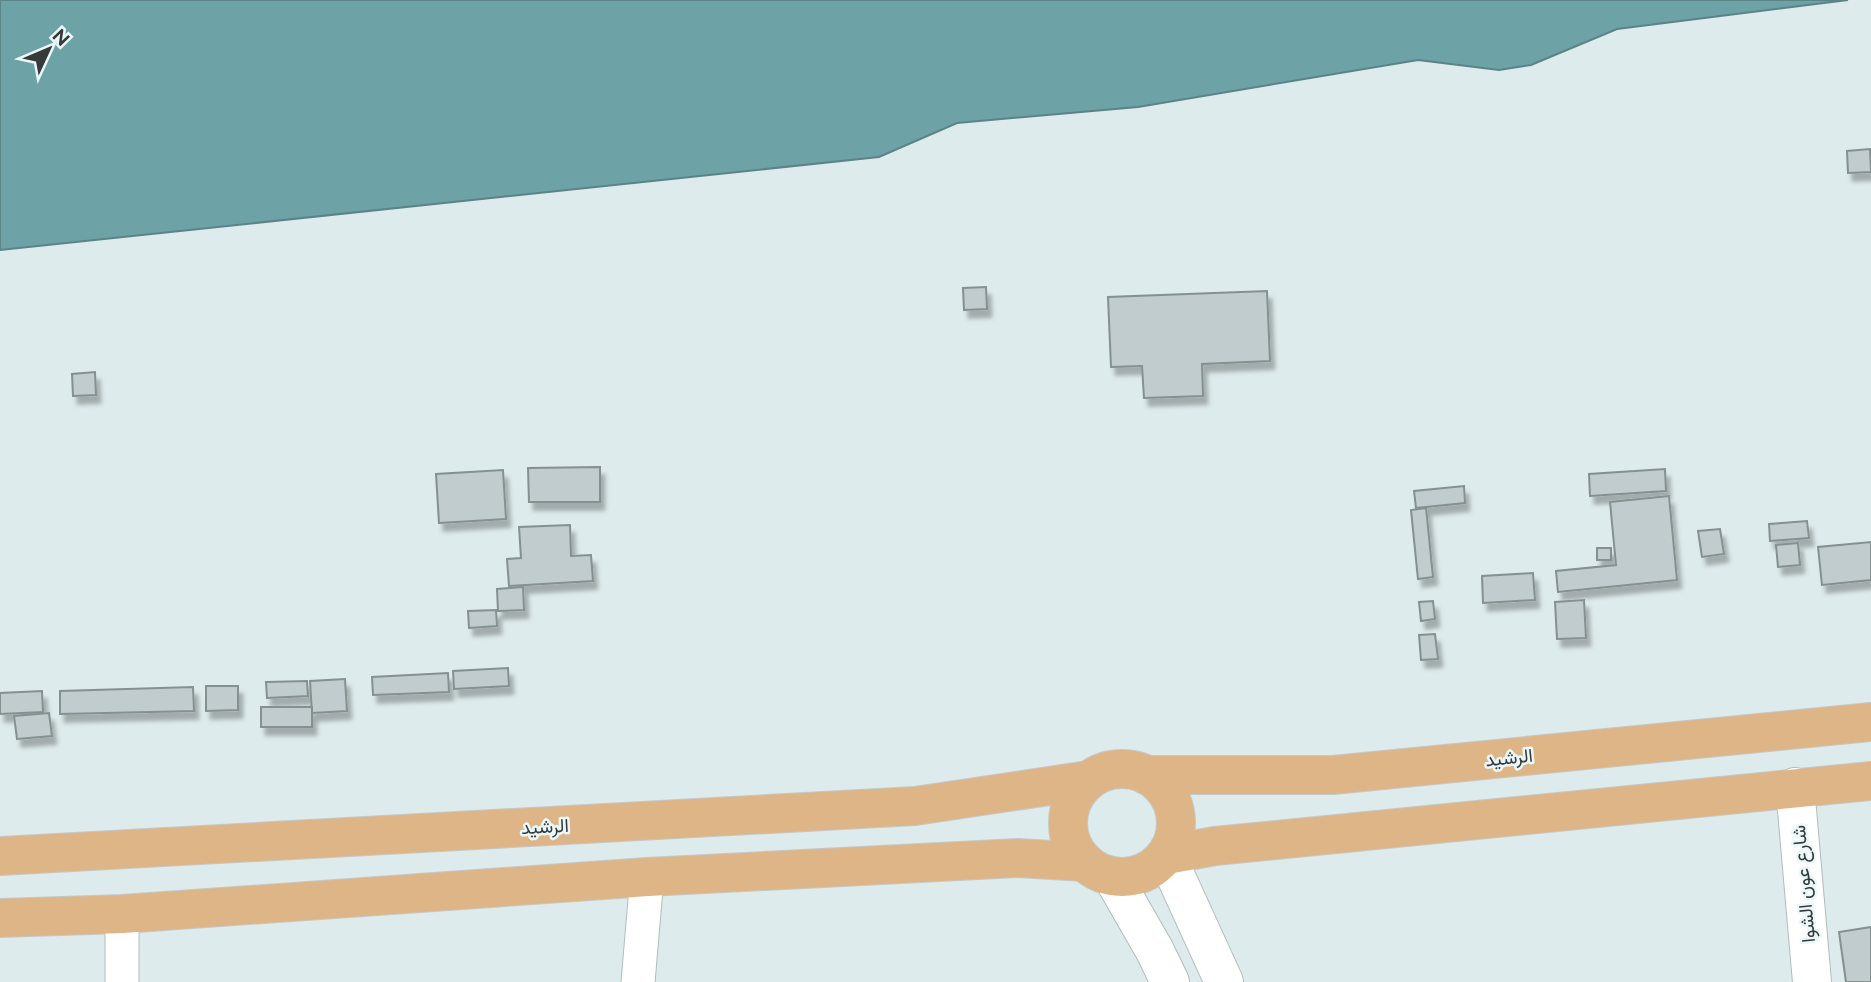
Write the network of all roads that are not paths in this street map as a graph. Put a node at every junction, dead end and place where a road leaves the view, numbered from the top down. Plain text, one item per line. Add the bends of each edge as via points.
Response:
1 (1871, 722) edge
2 (1147, 775) junction
3 (1089, 780) junction
4 (1871, 780) edge
5 (1795, 787) junction
6 (1166, 855) junction
7 (0, 856) edge
8 (1098, 869) junction
9 (647, 877) junction
10 (122, 914) junction
11 (0, 918) edge
12 (122, 982) edge
13 (638, 982) edge
14 (1170, 982) edge
15 (1224, 982) edge
16 (1812, 982) edge

1 - 2 main road, الرشيد via 1333,775
2 - 3 main road via 1117,769
2 - 6 main road via 1169,796 1175,811 1173,841
3 - 7 main road, الرشيد via 915,806
3 - 8 main road via 1078,791 1068,820 1075,849
4 - 5 main road
5 - 6 main road via 1214,846
5 - 16 main road, شارع عون الشوا
6 - 8 main road via 1155,866 1127,877
6 - 15 main road
8 - 9 main road via 1018,858
8 - 14 main road via 1155,951
9 - 10 main road
9 - 13 street
10 - 11 main road
10 - 12 street

